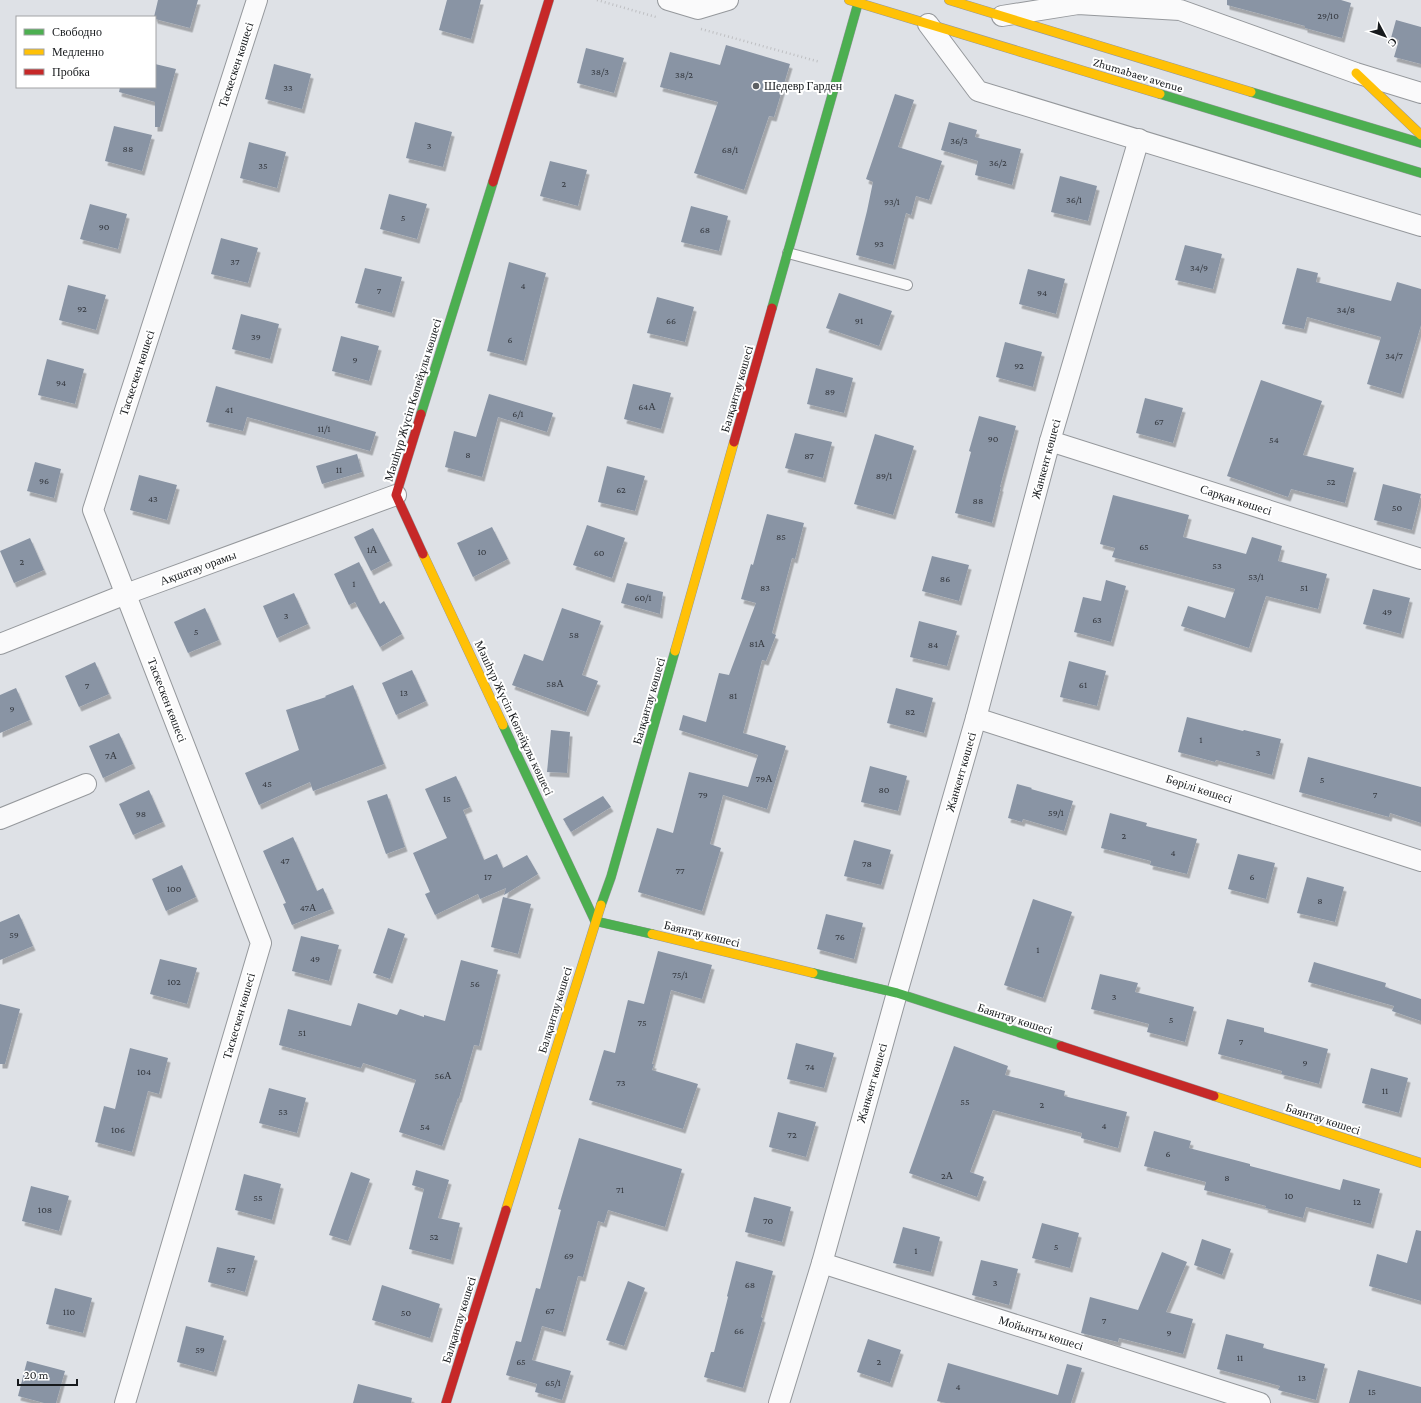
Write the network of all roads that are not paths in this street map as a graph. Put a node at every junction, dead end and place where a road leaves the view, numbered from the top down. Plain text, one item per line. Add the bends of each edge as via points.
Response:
1 (257, 0) edge
2 (549, 0) edge
3 (668, 0) edge
4 (728, 0) edge
5 (849, 0) edge
6 (949, 0) edge
7 (858, 1) edge
8 (1181, 5) edge
9 (1002, 16) junction
10 (928, 24) junction
11 (1356, 73) junction
12 (1421, 93) edge
13 (1421, 135) edge
14 (1139, 139) junction
15 (1421, 143) edge
16 (1421, 173) edge
17 (1421, 226) edge
18 (788, 253) junction
19 (907, 285) dead end
20 (1050, 440) junction
21 (396, 495) junction
22 (1421, 559) edge
23 (126, 594) junction
24 (0, 644) edge
25 (976, 718) junction
26 (86, 784) dead end
27 (0, 819) edge
28 (1421, 861) edge
29 (595, 921) junction
30 (897, 993) junction
31 (1421, 1163) edge
32 (822, 1263) junction
33 (125, 1403) edge
34 (446, 1403) edge
35 (779, 1403) edge
36 (1260, 1403) edge

1 - 23 street, Таскескен көшесі via 93,510
2 - 21 street, Мәшһүр Жүсіп Көпейұлы көшесі
3 - 4 street via 698,9
5 - 7 street, Zhumabaev avenue
6 - 9 street, Zhumabaev avenue
7 - 10 street, Zhumabaev avenue
7 - 18 street, Балқантау көшесі
8 - 9 street via 1078,4
8 - 11 street
9 - 15 street, Zhumabaev avenue
10 - 14 street via 978,91
10 - 16 street, Zhumabaev avenue
11 - 12 street
11 - 13 street
14 - 17 street
14 - 20 street, Жанкент көшесі
18 - 19 lane
18 - 29 street, Балқантау көшесі via 611,877
20 - 22 street, Сарқан көшесі
20 - 25 street, Жанкент көшесі
21 - 23 street, Ақшатау орамы
21 - 29 street, Мәшһүр Жүсіп Көпейұлы көшесі
23 - 24 street, Ақшатау орамы
23 - 33 street, Таскескен көшесі via 261,942
25 - 28 street, Бөрілі көшесі
25 - 30 street, Жанкент көшесі
26 - 27 street
29 - 30 street, Баянтау көшесі
29 - 34 street, Балқантау көшесі
30 - 31 street, Баянтау көшесі
30 - 32 street, Жанкент көшесі
32 - 35 street, Жанкент көшесі
32 - 36 street, Мойынты көшесі

